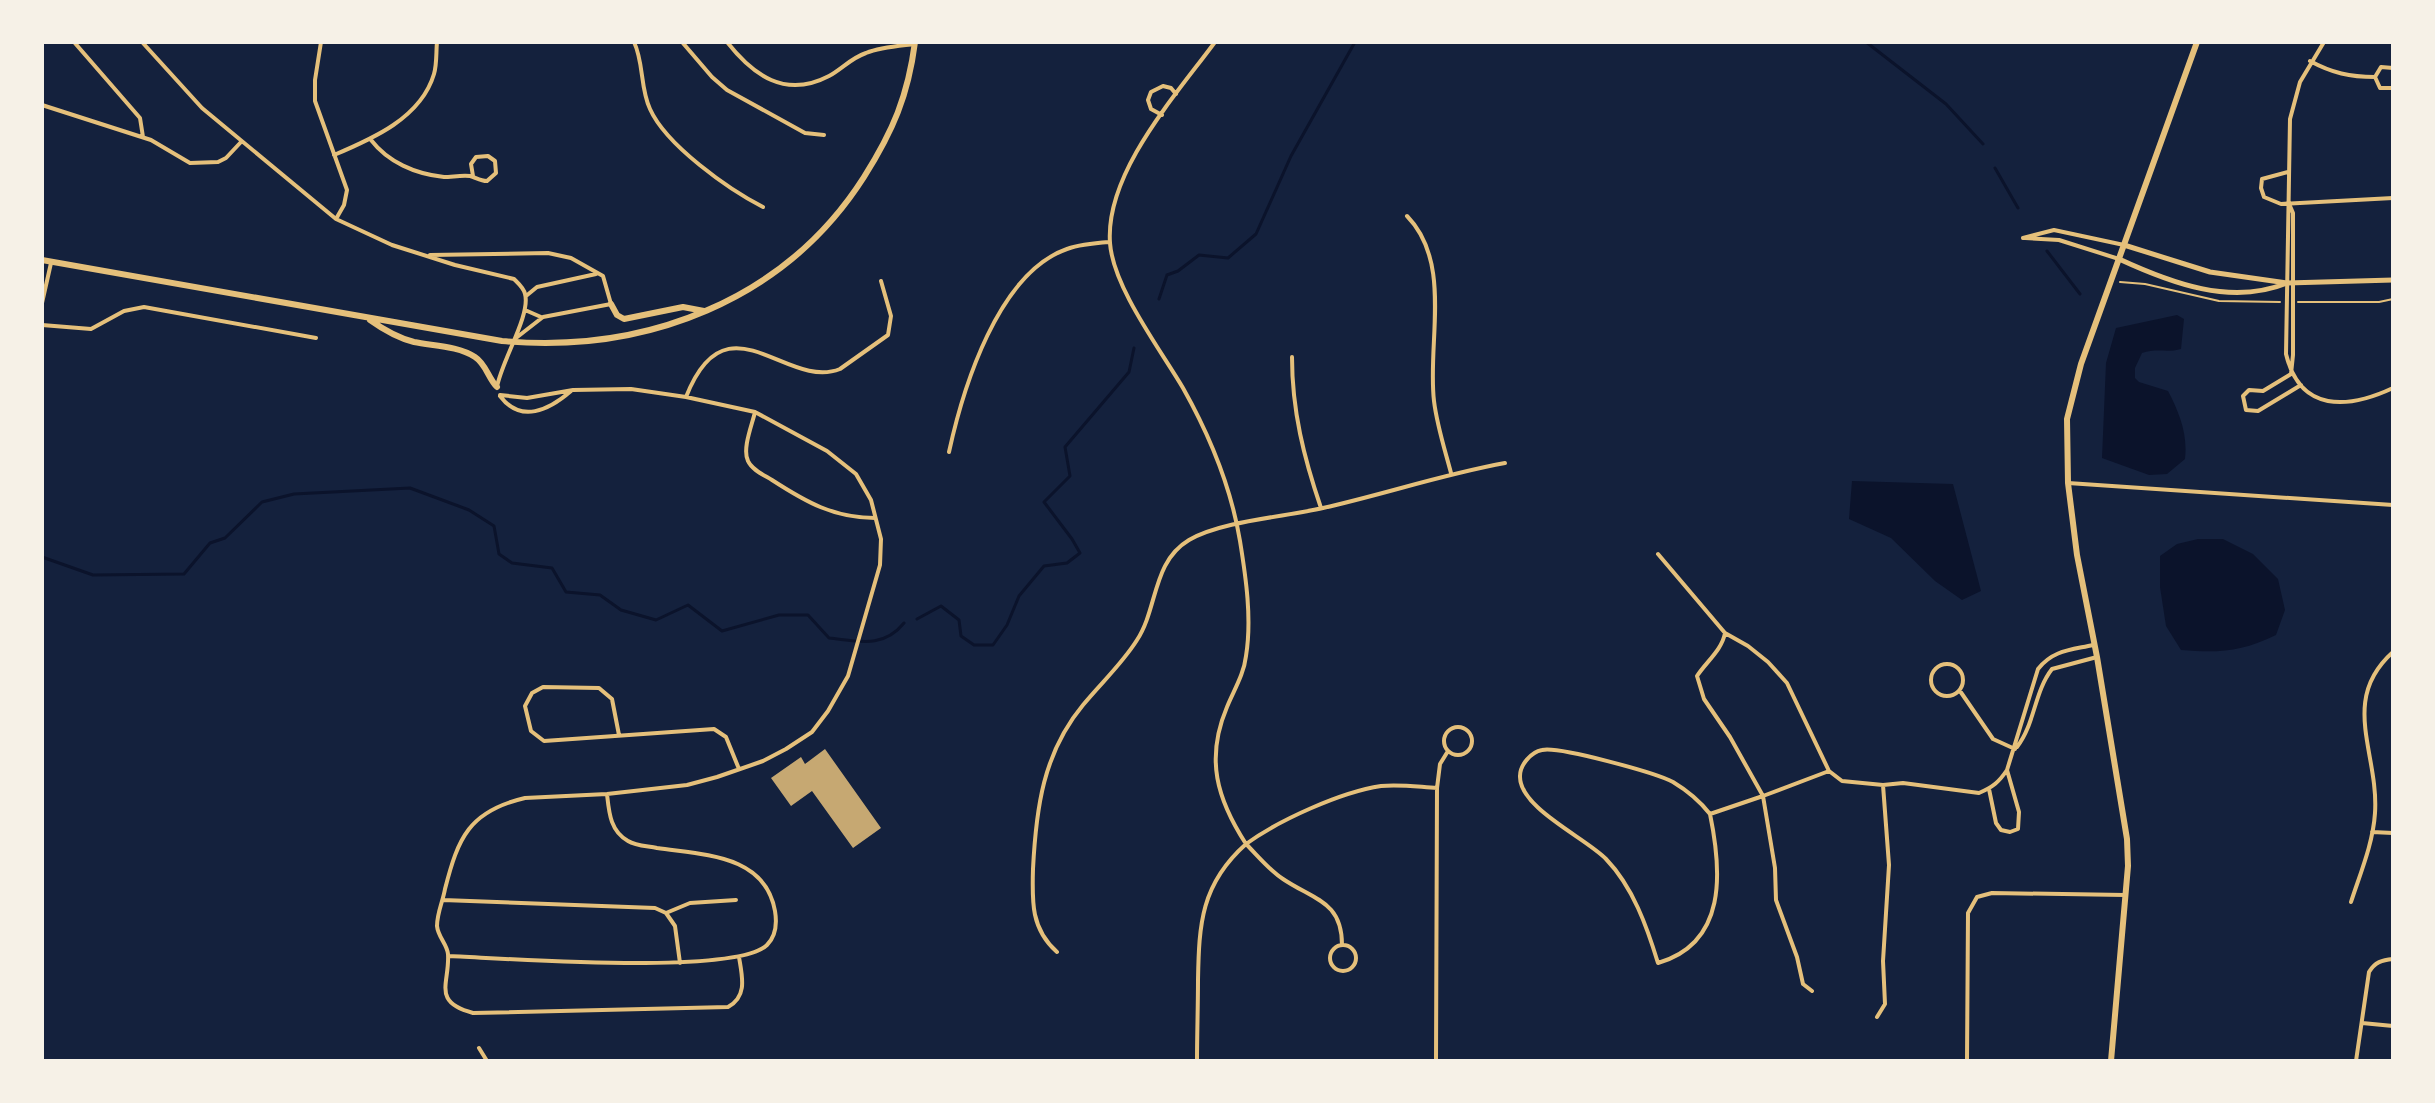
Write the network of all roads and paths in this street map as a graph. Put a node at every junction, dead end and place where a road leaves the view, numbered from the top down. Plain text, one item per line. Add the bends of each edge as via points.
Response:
1 (74, 42) edge
2 (142, 42) edge
3 (314, 42) edge
4 (437, 42) edge
5 (634, 42) edge
6 (682, 42) edge
7 (727, 42) edge
8 (1215, 42) edge
9 (2197, 42) edge
10 (2324, 42) edge
11 (915, 43) edge
12 (321, 44) edge
13 (2310, 61) junction
14 (2393, 68) edge
15 (2375, 77) junction
16 (2393, 88) edge
17 (1177, 95) junction
18 (42, 105) edge
19 (1162, 115) junction
20 (824, 135) dead end
21 (143, 137) junction
22 (371, 140) junction
23 (241, 142) junction
24 (334, 155) junction
25 (2288, 172) junction
26 (473, 176) junction
27 (2393, 198) edge
28 (2289, 204) junction
29 (763, 207) dead end
30 (1407, 216) dead end
31 (336, 219) junction
32 (1110, 242) junction
33 (2124, 245) junction
34 (427, 255) junction
35 (2119, 259) junction
36 (42, 260) edge
37 (51, 263) junction
38 (598, 273) junction
39 (2393, 280) edge
40 (881, 281) dead end
41 (2290, 283) junction
42 (526, 296) junction
43 (42, 303) edge
44 (611, 304) junction
45 (525, 310) junction
46 (704, 311) junction
47 (367, 317) junction
48 (543, 317) junction
49 (42, 325) edge
50 (316, 338) dead end
51 (511, 342) junction
52 (1292, 357) dead end
53 (2291, 374) junction
54 (2301, 385) junction
55 (2393, 388) edge
56 (573, 390) junction
57 (499, 391) junction
58 (2263, 391) junction
59 (686, 397) junction
60 (2270, 403) junction
61 (755, 412) junction
62 (949, 452) dead end
63 (1505, 463) dead end
64 (1451, 473) junction
65 (2068, 483) junction
66 (2393, 505) edge
67 (1321, 508) junction
68 (876, 518) junction
69 (1237, 525) junction
70 (1658, 554) dead end
71 (1725, 633) junction
72 (2095, 644) junction
73 (2393, 652) edge
74 (2097, 657) junction
75 (1960, 691) junction
76 (619, 735) junction
77 (2015, 749) junction
78 (1448, 751) junction
79 (739, 769) junction
80 (2007, 770) junction
81 (1829, 771) junction
82 (1883, 785) junction
83 (1437, 788) junction
84 (1989, 789) junction
85 (607, 794) junction
86 (1763, 796) junction
87 (1710, 814) junction
88 (2372, 832) junction
89 (2393, 833) edge
90 (1246, 844) junction
91 (2127, 895) junction
92 (443, 900) junction
93 (736, 900) dead end
94 (2351, 902) dead end
95 (666, 913) junction
96 (1342, 945) junction
97 (1057, 952) dead end
98 (448, 956) junction
99 (739, 957) junction
100 (2393, 959) edge
101 (680, 963) junction
102 (1812, 991) dead end
103 (1877, 1017) dead end
104 (2362, 1023) junction
105 (2393, 1026) edge
106 (479, 1048) dead end
107 (487, 1061) edge
108 (1197, 1061) edge
109 (1436, 1061) edge
110 (1967, 1061) edge
111 (2111, 1061) edge
112 (2356, 1061) edge

1 - 21 street via 140,118
2 - 23 street
3 - 12 street
4 - 22 street via 429,85 400,122
5 - 29 street via 646,98 657,120 719,182
6 - 20 street via 727,90 805,133
7 - 11 street via 757,74 785,84 821,79 866,53
8 - 17 street
9 - 33 main road
10 - 13 street
11 - 46 main road via 897,119 835,217 795,258
12 - 24 street via 315,101
13 - 15 street via 2344,76
13 - 25 street via 2290,119
14 - 15 street via 2381,67
15 - 16 street via 2380,88
17 - 19 street
17 - 19 street via 1163,86 1151,92 1149,105
18 - 21 street
19 - 32 street via 1122,177
21 - 23 street via 182,159 205,164 226,158
22 - 24 street
22 - 26 street via 381,153 411,169 441,177
23 - 31 street
24 - 31 street via 347,190
25 - 28 street
25 - 28 street via 2260,183 2264,197
26 - 26 street via 491,179 495,161 476,157
27 - 28 street
28 - 41 street
30 - 64 street via 1422,236 1432,274 1434,403
31 - 34 street via 373,238
32 - 62 street via 1065,250 1033,269 1010,296 967,381
32 - 69 street via 1116,271 1215,452
33 - 35 main road
33 - 35 street via 2054,230 2023,238 2059,240
33 - 41 street via 2210,272
34 - 38 street via 548,253 564,255
34 - 42 street via 508,276
35 - 41 street via 2202,289 2263,292
35 - 65 main road via 2070,402
36 - 37 main road
37 - 43 street
37 - 47 main road
38 - 42 street via 537,287
38 - 44 street via 606,281
39 - 41 street
40 - 59 street via 891,316 888,335 840,369 811,372 759,351 736,349 705,363
41 - 53 street via 2286,354
42 - 45 street
44 - 46 main road via 624,319 683,307
44 - 48 street
45 - 48 street
45 - 51 street
46 - 51 main road via 617,338
47 - 51 main road
47 - 57 main road via 411,341 472,356
48 - 51 street
49 - 50 street via 91,329 144,307
51 - 57 street via 499,372
52 - 67 street via 1296,421
53 - 54 street
53 - 58 street
54 - 55 street via 2342,404
54 - 60 street
56 - 57 street via 527,398
56 - 57 street via 556,404 532,411 508,406
56 - 59 street via 631,389
58 - 60 street
58 - 60 street via 2246,392 2246,410 2258,411
59 - 61 street
61 - 68 street via 844,463 866,488
61 - 68 street via 747,460 756,470 818,509
63 - 64 street
64 - 67 street
65 - 66 street
65 - 72 main road
67 - 69 street
68 - 79 street via 881,554 848,676 812,732
69 - 90 street via 1248,643 1220,725 1215,762 1220,796
69 - 97 street via 1200,535 1170,557 1138,639 1071,721 1050,761 1035,824 1032,895 1044,941
70 - 71 street
71 - 81 street via 1768,662 1787,683
71 - 86 street via 1723,644 1697,676 1704,699
72 - 74 main road
72 - 77 street via 2062,651 2038,669
73 - 88 street via 2370,678 2364,702 2375,802
74 - 77 street via 2052,669 2027,734
74 - 91 main road via 2127,839
75 - 75 street via 1959,669 1944,664 1934,670 1930,679 1936,693 1951,696
75 - 77 street via 1993,739
76 - 76 street via 552,741 537,737 527,723 527,699 537,689 599,688 612,699
76 - 79 street via 714,729 726,737
77 - 80 street
78 - 78 street via 1446,733 1459,727 1468,731 1468,751
78 - 83 street
79 - 85 street via 687,785
80 - 84 street
80 - 84 street via 2019,812 2018,829 2001,830
81 - 82 street via 1842,781
81 - 86 street
82 - 84 street via 1979,793
82 - 103 street via 1889,865 1885,1004
83 - 90 street via 1369,788 1277,823
83 - 109 street
85 - 92 street via 525,798 489,811 460,841
85 - 99 street via 612,824 628,841 726,859 758,877 773,903 775,929 764,947
86 - 87 street
86 - 102 street via 1776,900 1803,984
87 - 87 street via 1695,796 1670,781 1563,751 1541,750 1525,760 1520,777 1525,794 1606,859 1624,883 1658,963 1695,944 1711,920 1716,842
88 - 89 street
88 - 94 street
90 - 96 street via 1282,879 1330,907 1341,925
90 - 108 street via 1215,879 1203,910
91 - 110 street via 1977,897 1968,913
91 - 111 main road
92 - 95 street via 655,908
92 - 98 street via 437,924
93 - 95 street via 690,903
95 - 101 street via 675,926
96 - 96 street via 1330,959 1344,971 1354,964 1355,955
98 - 99 street via 445,989 454,1006 489,1014 728,1007 742,989
98 - 101 street
99 - 101 street
100 - 104 street via 2373,966 2366,978
104 - 105 street
104 - 112 street
106 - 107 street

